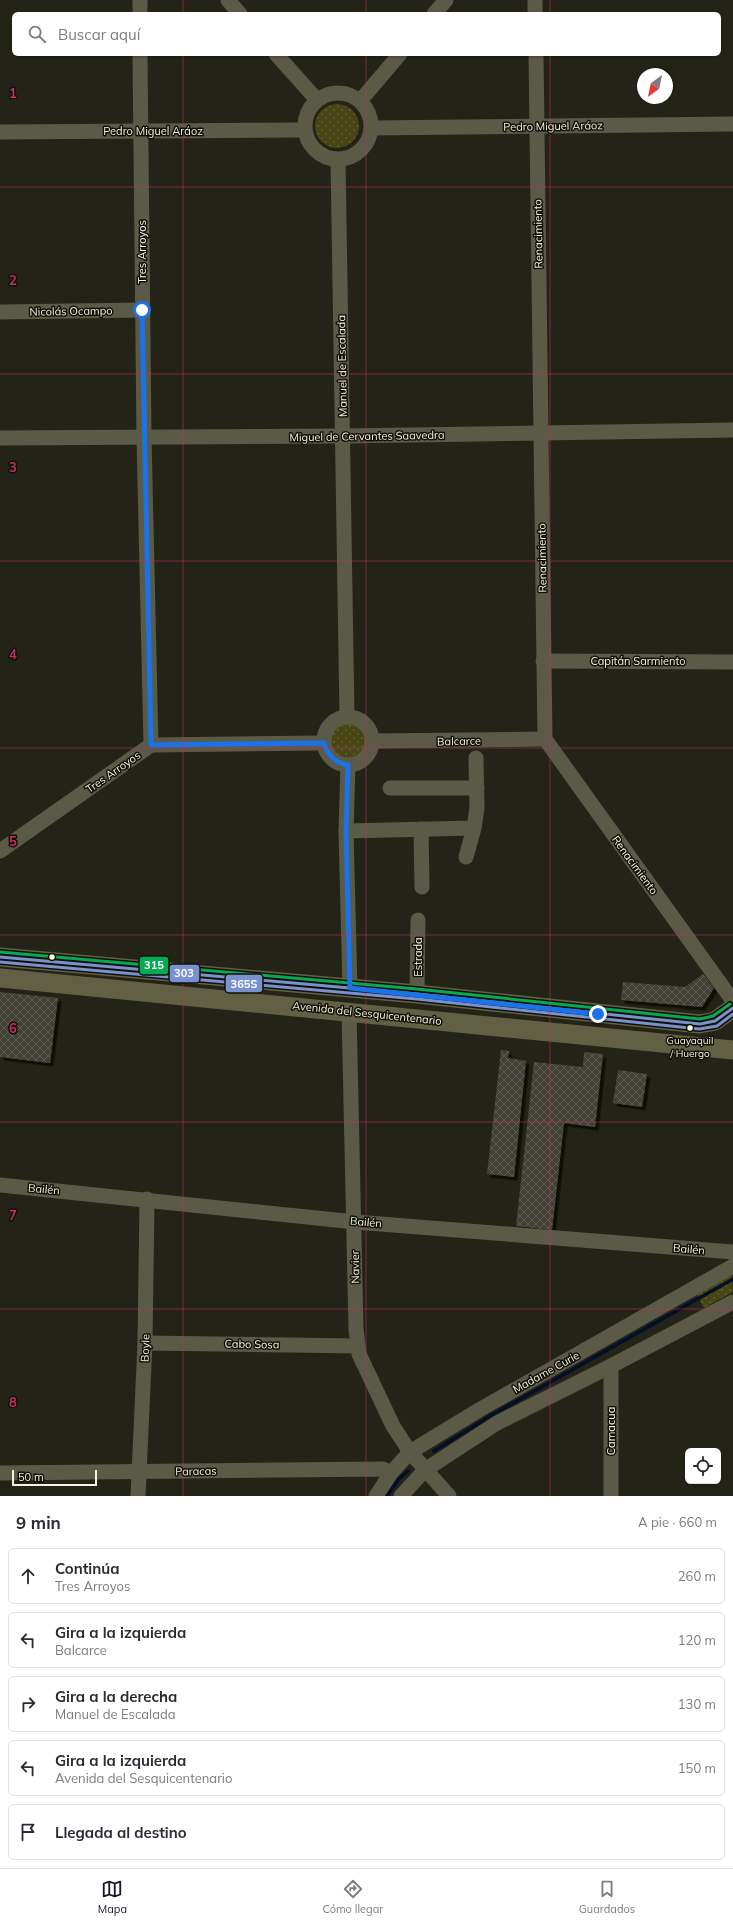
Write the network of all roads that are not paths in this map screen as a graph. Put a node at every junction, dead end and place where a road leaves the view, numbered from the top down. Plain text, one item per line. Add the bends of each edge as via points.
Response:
1 (140, 0) edge
2 (228, 0) edge
3 (446, 0) edge
4 (535, 0) edge
5 (140, 12) edge
6 (238, 12) edge
7 (436, 12) edge
8 (535, 12) edge
9 (140, 56) edge
10 (278, 56) edge
11 (398, 56) edge
12 (536, 56) edge
13 (317, 100) junction
14 (360, 100) junction
15 (733, 124) edge
16 (536, 126) junction
17 (372, 128) junction
18 (305, 130) junction
19 (141, 131) junction
20 (0, 132) edge
21 (338, 160) junction
22 (142, 310) junction
23 (0, 312) edge
24 (733, 430) edge
25 (541, 434) junction
26 (344, 436) junction
27 (0, 438) edge
28 (144, 438) junction
29 (543, 661) junction
30 (733, 662) edge
31 (346, 717) junction
32 (545, 739) junction
33 (372, 741) junction
34 (324, 743) junction
35 (151, 745) junction
36 (476, 758) dead end
37 (348, 765) junction
38 (390, 788) dead end
39 (477, 788) junction
40 (474, 828) junction
41 (420, 829) junction
42 (346, 831) junction
43 (0, 851) edge
44 (466, 857) dead end
45 (422, 888) dead end
46 (418, 920) dead end
47 (0, 957) edge
48 (0, 978) edge
49 (350, 988) junction
50 (418, 994) junction
51 (733, 1001) edge
52 (733, 1008) edge
53 (349, 1011) junction
54 (733, 1050) edge
55 (0, 1185) edge
56 (148, 1199) junction
57 (355, 1222) junction
58 (733, 1252) edge
59 (733, 1266) edge
60 (733, 1302) edge
61 (145, 1342) junction
62 (358, 1346) junction
63 (611, 1366) junction
64 (410, 1452) junction
65 (425, 1470) junction
66 (139, 1472) junction
67 (0, 1473) edge
68 (391, 1473) junction
69 (138, 1496) edge
70 (376, 1496) edge
71 (401, 1496) edge
72 (449, 1496) edge
73 (611, 1496) edge

1 - 5 street
2 - 6 street
3 - 7 street
4 - 8 street
9 - 19 street, Tres Arroyos
10 - 13 street
11 - 14 street
12 - 16 street, Renacimiento
13 - 14 street via 327,94 339,92 350,94
13 - 18 street via 305,119
14 - 17 street via 367,108
15 - 16 street, Pedro Miguel Aráoz
16 - 17 street, Pedro Miguel Aráoz
16 - 25 street, Renacimiento
17 - 21 street via 365,147 357,154
18 - 19 street, Pedro Miguel Aráoz
18 - 21 street via 310,144 320,154
19 - 20 street, Pedro Miguel Aráoz
19 - 22 street, Tres Arroyos
21 - 26 street, Manuel de Escalada
22 - 23 street, Nicolás Ocampo
22 - 28 street, Tres Arroyos
24 - 25 street, Miguel de Cervantes Saavedra
25 - 26 street, Miguel de Cervantes Saavedra
25 - 29 street, Renacimiento
26 - 28 street, Miguel de Cervantes Saavedra
26 - 31 street, Manuel de Escalada
27 - 28 street, Miguel de Cervantes Saavedra
28 - 35 street, Tres Arroyos
29 - 30 street, Capitán Sarmiento
29 - 32 street, Renacimiento
31 - 33 street via 353,717 365,723 372,734
31 - 34 street via 333,722 325,735
32 - 33 street, Balcarce
32 - 51 street, Renacimiento
33 - 37 street via 371,748 362,760
34 - 35 street
34 - 37 street via 326,750 335,760
35 - 43 street, Tres Arroyos
36 - 39 street
37 - 42 street
38 - 39 street
39 - 40 street
40 - 41 street
40 - 44 street
41 - 42 street
41 - 45 street
42 - 49 street
46 - 50 street, Estrada
47 - 49 main road, Avenida del Sesquicentenario
48 - 53 main road, Avenida del Sesquicentenario
49 - 50 main road, Avenida del Sesquicentenario
50 - 52 main road, Avenida del Sesquicentenario via 700,1024 715,1021
53 - 54 main road, Avenida del Sesquicentenario
53 - 57 street, Navier
55 - 56 street, Bailén
56 - 57 street, Bailén
56 - 61 street, Boyle
57 - 58 street, Bailén
57 - 62 street, Navier
59 - 64 street, Madame Curie
60 - 63 street, Madame Curie
61 - 62 street, Cabo Sosa
61 - 66 street, Boyle
62 - 64 street, Navier via 365,1368 393,1426
63 - 65 street, Madame Curie via 497,1423
63 - 73 street, Camacua
64 - 65 street, Navier
64 - 68 street, Madame Curie
65 - 71 street, Madame Curie
65 - 72 street, Navier
66 - 67 street, Paracas
66 - 68 street, Paracas via 384,1469
66 - 69 street, Boyle
68 - 70 street, Madame Curie

